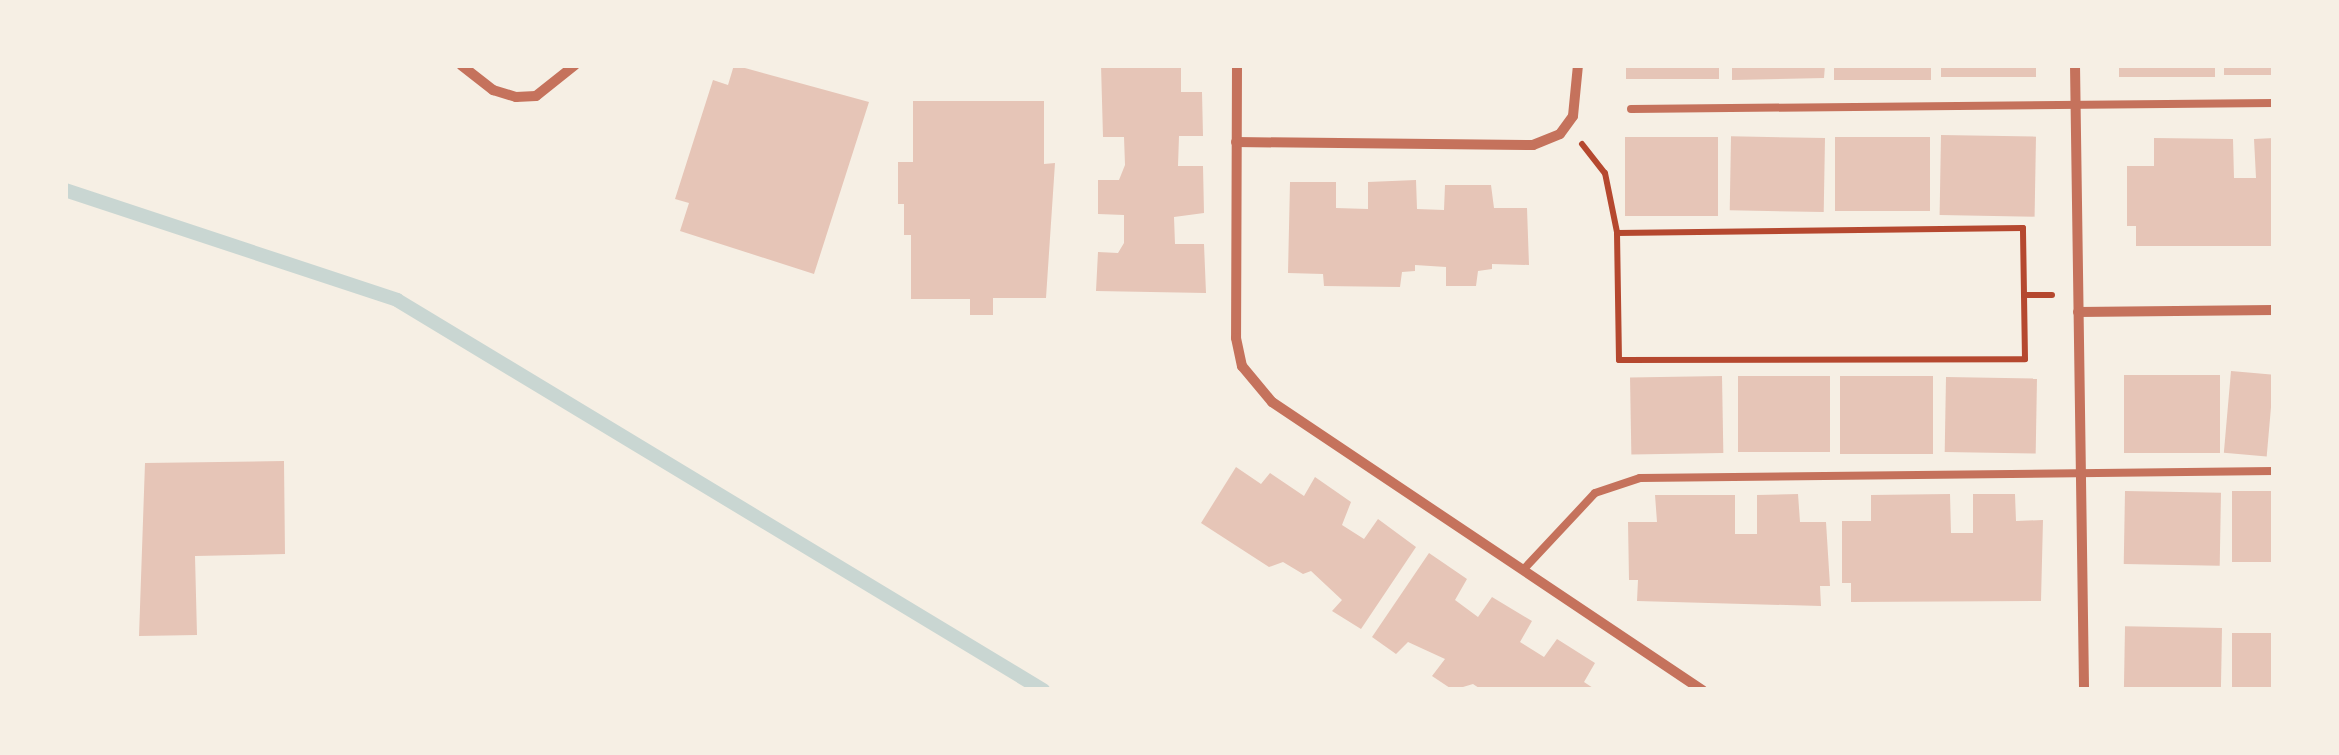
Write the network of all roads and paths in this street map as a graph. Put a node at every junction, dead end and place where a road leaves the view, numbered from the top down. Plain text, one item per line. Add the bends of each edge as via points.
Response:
1 (461, 65) edge
2 (574, 65) edge
3 (1237, 65) edge
4 (1578, 65) edge
5 (2076, 65) edge
6 (2274, 103) edge
7 (2076, 105) junction
8 (1631, 109) dead end
9 (1236, 142) junction
10 (1581, 143) dead end
11 (1617, 232) junction
12 (2024, 295) junction
13 (2053, 295) dead end
14 (2274, 310) edge
15 (2078, 312) junction
16 (2274, 471) edge
17 (2081, 472) junction
18 (1523, 570) junction
19 (1702, 690) edge
20 (2084, 690) edge

1 - 2 street via 493,90 536,96
3 - 9 street
4 - 9 street via 1573,116 1560,134 1533,145
5 - 7 street
6 - 7 lane
7 - 8 lane
7 - 15 street
9 - 18 street via 1236,338 1242,366 1272,402
10 - 11 path via 1605,173
11 - 12 path via 2023,228
11 - 12 path via 1619,360 2024,359
12 - 13 path
14 - 15 street
15 - 17 street
16 - 17 lane
17 - 18 lane via 1640,478 1595,493
17 - 20 street
18 - 19 street

